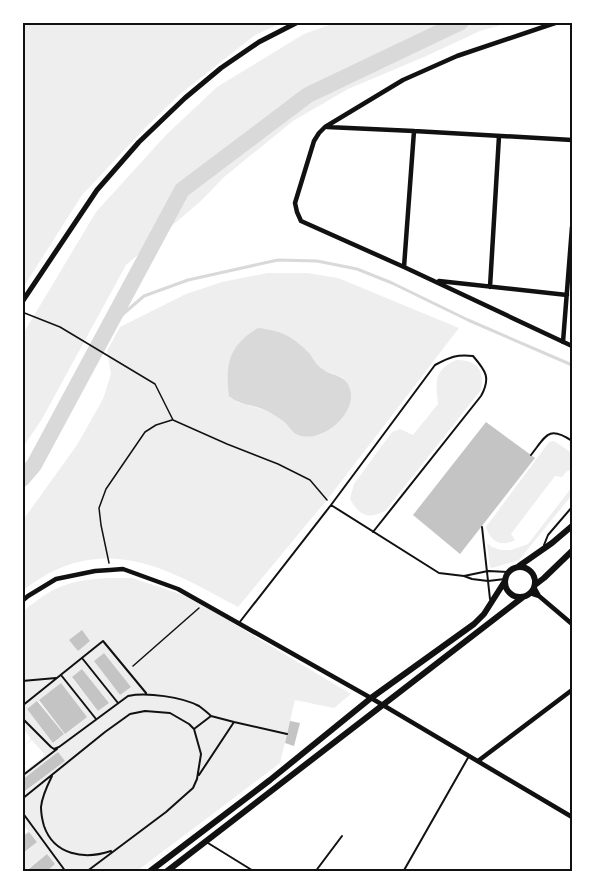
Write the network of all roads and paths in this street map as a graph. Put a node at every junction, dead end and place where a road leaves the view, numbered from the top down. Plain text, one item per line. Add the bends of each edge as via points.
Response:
1 (298, 22) edge
2 (558, 22) edge
3 (325, 127) junction
4 (414, 131) junction
5 (499, 136) junction
6 (573, 140) edge
7 (573, 227) edge
8 (404, 267) junction
9 (433, 280) junction
10 (490, 287) junction
11 (567, 295) junction
12 (22, 302) edge
13 (22, 312) edge
14 (563, 342) junction
15 (573, 346) edge
16 (173, 420) junction
17 (573, 441) edge
18 (531, 455) dead end
19 (331, 506) junction
20 (573, 507) edge
21 (573, 526) edge
22 (482, 527) dead end
23 (373, 532) junction
24 (573, 550) edge
25 (542, 551) junction
26 (519, 566) junction
27 (111, 570) junction
28 (488, 571) junction
29 (464, 576) junction
30 (506, 577) junction
31 (488, 581) junction
32 (533, 589) junction
33 (523, 597) junction
34 (22, 601) edge
35 (204, 603) junction
36 (491, 603) junction
37 (239, 623) junction
38 (573, 624) edge
39 (82, 658) junction
40 (128, 671) junction
41 (61, 675) junction
42 (57, 678) junction
43 (22, 681) edge
44 (573, 690) edge
45 (148, 695) junction
46 (371, 698) junction
47 (118, 703) junction
48 (382, 705) junction
49 (22, 706) edge
50 (211, 716) junction
51 (22, 718) edge
52 (96, 719) junction
53 (234, 722) junction
54 (194, 729) junction
55 (287, 734) dead end
56 (57, 748) junction
57 (469, 756) junction
58 (478, 761) junction
59 (52, 775) junction
60 (22, 776) edge
61 (197, 779) junction
62 (22, 799) edge
63 (22, 812) edge
64 (571, 815) edge
65 (342, 836) dead end
66 (206, 841) junction
67 (114, 850) junction
68 (66, 872) edge
69 (86, 872) edge
70 (149, 872) edge
71 (166, 872) edge
72 (255, 872) edge
73 (315, 872) edge
74 (403, 872) edge

1 - 12 street via 221,68 139,142 97,190
2 - 3 street via 457,56 403,80
3 - 4 street
3 - 8 street via 314,141 295,203 301,221
4 - 5 street
4 - 8 street
5 - 6 street
5 - 10 street
7 - 11 street
8 - 9 street
9 - 10 street
9 - 14 street
10 - 11 street
11 - 14 street
13 - 16 path via 60,327 155,384
14 - 15 street
16 - 19 path via 310,480
16 - 27 path via 145,432 106,489 99,508
17 - 18 lane via 553,432
19 - 23 lane
19 - 23 lane via 435,365 461,355 473,357 485,369 487,385 481,396
19 - 37 lane
20 - 25 lane via 548,535
21 - 25 main road
22 - 28 lane
23 - 29 lane via 439,573
24 - 32 main road
25 - 26 main road
26 - 30 main road
26 - 32 main road via 534,574
27 - 34 street via 56,579
27 - 35 street via 123,569
28 - 29 lane
28 - 30 lane
28 - 31 lane
29 - 31 lane
30 - 31 lane
30 - 33 main road via 508,591
30 - 36 main road
31 - 36 lane
32 - 33 main road
32 - 38 street
33 - 48 main road
35 - 37 street
35 - 40 path
36 - 46 main road via 474,624
37 - 46 street
39 - 40 lane via 103,641
39 - 41 lane
39 - 47 lane
40 - 45 lane
41 - 42 lane
41 - 52 lane
42 - 43 lane
42 - 49 lane
44 - 58 street
45 - 47 lane via 139,693
45 - 50 lane via 198,705
46 - 48 street
46 - 70 main road
47 - 52 lane
48 - 57 street
48 - 66 main road
50 - 53 lane
50 - 54 lane
51 - 56 lane via 51,747
52 - 56 lane
53 - 55 lane
53 - 61 lane
54 - 59 lane via 170,713 130,714
54 - 61 lane via 201,753
56 - 60 lane
57 - 58 street
57 - 74 lane
58 - 64 street
59 - 62 lane
59 - 67 lane via 41,806 52,842 86,855
61 - 67 lane via 183,798
63 - 68 lane
65 - 73 lane
66 - 71 main road
66 - 72 lane
67 - 69 lane

